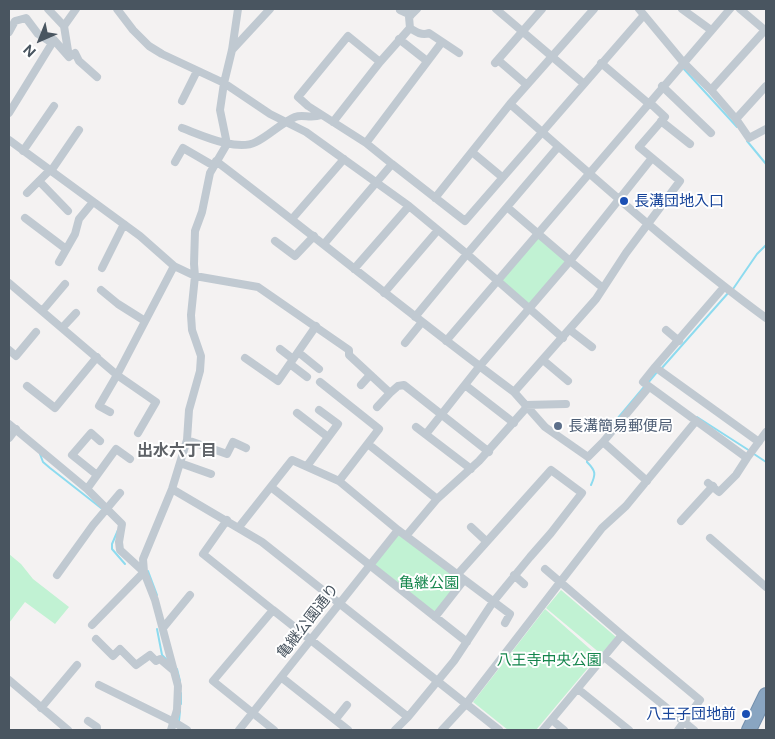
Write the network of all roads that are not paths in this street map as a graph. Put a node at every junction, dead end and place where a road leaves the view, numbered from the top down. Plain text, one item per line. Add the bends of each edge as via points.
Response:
1 (48, 9) edge
2 (76, 9) edge
3 (238, 9) edge
4 (270, 9) edge
5 (496, 9) edge
6 (542, 9) edge
7 (594, 9) edge
8 (682, 9) edge
9 (730, 9) edge
10 (740, 9) edge
11 (119, 10) edge
12 (400, 10) edge
13 (414, 12) edge
14 (642, 14) edge
15 (9, 15) edge
16 (16, 21) junction
17 (64, 26) junction
18 (410, 28) junction
19 (711, 30) junction
20 (766, 30) edge
21 (9, 32) edge
22 (522, 32) junction
23 (399, 40) junction
24 (442, 42) junction
25 (52, 43) junction
26 (232, 50) junction
27 (459, 53) dead end
28 (69, 57) junction
29 (552, 57) junction
30 (427, 61) junction
31 (380, 62) junction
32 (683, 62) junction
33 (601, 63) junction
34 (197, 70) junction
35 (97, 77) dead end
36 (224, 83) junction
37 (583, 83) junction
38 (527, 85) junction
39 (662, 86) junction
40 (766, 86) edge
41 (711, 90) junction
42 (182, 101) dead end
43 (648, 103) junction
44 (510, 104) junction
45 (54, 106) dead end
46 (9, 113) edge
47 (321, 115) junction
48 (736, 119) junction
49 (662, 121) junction
50 (286, 122) junction
51 (333, 122) junction
52 (182, 128) dead end
53 (766, 129) edge
54 (79, 130) dead end
55 (541, 131) junction
56 (711, 133) dead end
57 (9, 140) edge
58 (366, 143) junction
59 (227, 144) junction
60 (690, 144) dead end
61 (558, 147) junction
62 (23, 151) junction
63 (472, 152) junction
64 (652, 158) junction
65 (344, 159) junction
66 (175, 162) dead end
67 (215, 163) junction
68 (392, 164) junction
69 (51, 171) junction
70 (588, 173) junction
71 (502, 177) junction
72 (39, 181) junction
73 (376, 183) junction
74 (27, 193) dead end
75 (435, 198) junction
76 (618, 199) junction
77 (93, 202) junction
78 (409, 206) junction
79 (507, 208) junction
80 (68, 211) dead end
81 (25, 218) dead end
82 (292, 219) junction
83 (124, 224) junction
84 (647, 225) junction
85 (438, 230) junction
86 (537, 234) junction
87 (314, 236) junction
88 (275, 241) dead end
89 (324, 244) junction
90 (66, 249) junction
91 (467, 254) junction
92 (570, 261) junction
93 (59, 262) dead end
94 (174, 266) junction
95 (102, 268) dead end
96 (354, 269) junction
97 (195, 276) junction
98 (497, 280) junction
99 (9, 283) edge
100 (65, 284) dead end
101 (724, 287) junction
102 (603, 288) junction
103 (101, 290) dead end
104 (384, 293) junction
105 (529, 308) junction
106 (43, 310) junction
107 (76, 313) dead end
108 (415, 317) junction
109 (766, 318) edge
110 (145, 321) junction
111 (422, 322) junction
112 (316, 326) junction
113 (62, 328) junction
114 (570, 330) junction
115 (666, 330) dead end
116 (36, 332) dead end
117 (563, 338) junction
118 (446, 341) junction
119 (679, 341) junction
120 (405, 343) dead end
121 (592, 347) dead end
122 (9, 350) edge
123 (280, 350) dead end
124 (97, 357) junction
125 (245, 358) dead end
126 (294, 358) junction
127 (543, 360) junction
128 (479, 367) junction
129 (655, 367) junction
130 (319, 369) dead end
131 (117, 375) junction
132 (370, 375) junction
133 (307, 377) dead end
134 (568, 381) dead end
135 (320, 382) dead end
136 (361, 384) dead end
137 (465, 385) junction
138 (27, 386) dead end
139 (648, 387) junction
140 (514, 392) junction
141 (390, 393) junction
142 (566, 404) dead end
143 (526, 406) junction
144 (377, 407) dead end
145 (319, 410) dead end
146 (110, 412) dead end
147 (297, 413) dead end
148 (441, 415) junction
149 (696, 421) junction
150 (514, 423) junction
151 (12, 427) edge
152 (416, 427) dead end
153 (766, 432) edge
154 (138, 433) dead end
155 (426, 434) junction
156 (328, 437) junction
157 (9, 438) edge
158 (187, 440) junction
159 (100, 441) dead end
160 (602, 442) junction
161 (759, 442) junction
162 (368, 444) junction
163 (246, 448) dead end
164 (489, 452) junction
165 (747, 458) junction
166 (130, 459) dead end
167 (180, 462) junction
168 (307, 466) junction
169 (471, 469) junction
170 (211, 474) dead end
171 (97, 475) junction
172 (339, 481) junction
173 (647, 481) junction
174 (271, 487) junction
175 (87, 489) junction
176 (172, 489) junction
177 (120, 493) dead end
178 (437, 499) junction
179 (108, 509) junction
180 (227, 520) junction
181 (681, 521) dead end
182 (238, 527) junction
183 (472, 527) dead end
184 (398, 530) junction
185 (406, 536) junction
186 (710, 538) dead end
187 (486, 541) junction
188 (370, 566) junction
189 (545, 569) dead end
190 (144, 572) junction
191 (57, 575) dead end
192 (457, 575) junction
193 (514, 575) junction
194 (464, 580) junction
195 (561, 583) junction
196 (524, 584) dead end
197 (766, 587) edge
198 (190, 595) dead end
199 (493, 602) junction
200 (340, 603) junction
201 (272, 610) junction
202 (435, 617) junction
203 (505, 623) dead end
204 (92, 625) dead end
205 (163, 628) junction
206 (622, 635) junction
207 (96, 639) dead end
208 (310, 640) junction
209 (467, 642) junction
210 (604, 657) junction
211 (77, 665) dead end
212 (174, 670) junction
213 (281, 677) junction
214 (437, 680) junction
215 (9, 681) edge
216 (99, 684) dead end
217 (578, 689) junction
218 (766, 695) edge
219 (466, 704) junction
220 (347, 705) dead end
221 (41, 708) junction
222 (252, 713) junction
223 (408, 717) junction
224 (335, 720) junction
225 (552, 720) junction
226 (88, 722) dead end
227 (174, 722) junction
228 (684, 722) junction
229 (68, 730) edge
230 (97, 730) edge
231 (171, 730) edge
232 (187, 730) edge
233 (239, 730) edge
234 (274, 730) edge
235 (348, 730) edge
236 (395, 730) edge
237 (442, 730) edge
238 (499, 730) edge
239 (543, 730) edge
240 (564, 730) edge
241 (630, 730) edge
242 (678, 730) edge
243 (694, 730) edge
244 (749, 730) edge

1 - 17 street
2 - 17 street
3 - 26 street
4 - 26 street
5 - 22 street
6 - 22 street
7 - 29 street
8 - 19 street
9 - 19 street
10 - 20 street
11 - 34 street via 149,46
12 - 13 street
13 - 18 street via 410,17
14 - 32 street
14 - 33 street
15 - 16 street
16 - 21 street
16 - 25 street via 26,18 38,34
17 - 28 street
18 - 23 street
18 - 24 street via 425,35 429,33
19 - 32 street
20 - 41 street
22 - 29 street
22 - 38 street via 496,61
23 - 30 street
23 - 31 street
24 - 27 street
24 - 30 street
25 - 28 street via 54,40
25 - 46 street
26 - 36 street
28 - 35 street via 75,53
29 - 37 street
29 - 38 street
30 - 58 street
31 - 47 street via 348,36 298,97
31 - 51 street
32 - 39 street
32 - 41 street
33 - 37 street
33 - 43 street
34 - 36 street
34 - 42 street
36 - 50 street
36 - 59 street via 220,110
37 - 55 street
38 - 44 street
39 - 43 street
39 - 56 street
40 - 48 street
41 - 48 street
43 - 49 street via 665,117
43 - 70 street
44 - 55 street
44 - 63 street
45 - 62 street
47 - 50 street via 315,118 297,116
47 - 51 street
48 - 53 street via 749,138
49 - 60 street
49 - 64 street via 639,147
50 - 59 street via 255,144
50 - 65 street
51 - 58 street
52 - 59 street
54 - 69 street
55 - 61 street
55 - 71 street
57 - 62 street
58 - 68 street
59 - 67 street
61 - 70 street
61 - 79 street
62 - 69 street
63 - 71 street
63 - 75 street
64 - 76 street
64 - 84 street via 680,181
65 - 73 street
65 - 82 street
66 - 67 street via 183,148
67 - 82 street
67 - 97 street via 195,231
68 - 73 street
68 - 75 street
69 - 72 street
69 - 77 street
70 - 76 street
70 - 86 street
71 - 75 street via 465,221
72 - 74 street
72 - 80 street
73 - 78 street
73 - 89 street
76 - 84 street
76 - 92 street
77 - 83 street
77 - 90 street via 79,219 76,234
78 - 85 street
78 - 96 street
79 - 86 street
79 - 91 street
81 - 90 street
82 - 87 street
83 - 94 street
83 - 95 street
84 - 101 street
84 - 102 street
85 - 91 street
85 - 104 street
86 - 92 street
86 - 98 street
87 - 88 street via 296,256
87 - 89 street
89 - 96 street
90 - 93 street
91 - 98 street
91 - 108 street
92 - 102 street
92 - 105 street
94 - 97 street
94 - 110 street
96 - 104 street
97 - 112 street via 258,287
97 - 158 street via 192,330 201,356 189,410
98 - 105 street
98 - 118 street
99 - 106 street
100 - 106 street
101 - 109 street
101 - 119 street
102 - 114 street
103 - 110 street
104 - 108 street
105 - 117 street
105 - 128 street
106 - 113 street
107 - 113 street
108 - 111 street
110 - 131 street
111 - 118 street
111 - 120 street
112 - 126 street
112 - 132 street via 349,350 349,355
113 - 124 street
114 - 117 street
114 - 121 street
115 - 119 street
116 - 122 street via 16,356
117 - 127 street
118 - 128 street
119 - 129 street
123 - 126 street
124 - 131 street
124 - 138 street via 54,408
125 - 126 street via 278,381
126 - 130 street
126 - 133 street
127 - 134 street
127 - 140 street
128 - 137 street
128 - 140 street
129 - 139 street via 643,382
129 - 161 street
131 - 146 street via 99,406
131 - 154 street via 156,402
132 - 136 street
132 - 141 street
135 - 162 street via 379,429
137 - 148 street
137 - 150 street
139 - 149 street
139 - 160 street
140 - 143 street
141 - 144 street
141 - 148 street via 404,385
142 - 143 street
143 - 150 street
143 - 160 street via 545,426 588,457
145 - 156 street via 338,424
147 - 156 street
148 - 155 street
148 - 164 street
149 - 165 street
149 - 173 street
150 - 164 street
151 - 157 street
151 - 175 street
152 - 155 street
153 - 161 street
155 - 169 street
156 - 168 street
158 - 163 street via 227,454 233,442
158 - 167 street
159 - 171 street via 91,433 72,455
160 - 173 street
161 - 165 street
162 - 172 street
162 - 178 street
164 - 169 street
165 - 181 street via 719,492 710,484
166 - 171 street via 116,449
167 - 170 street
167 - 176 street
168 - 172 street
168 - 174 street via 292,460
169 - 178 street
171 - 175 street
172 - 184 street
173 - 195 street via 602,528
174 - 182 street
174 - 188 street
175 - 179 street
176 - 180 street
176 - 190 street via 143,559
177 - 179 street
178 - 185 street
179 - 190 street via 122,524 120,550
179 - 191 street
180 - 182 street
180 - 201 street via 203,554
182 - 200 street
183 - 187 street
184 - 185 street
184 - 188 street, 亀継公園通り
185 - 192 street
186 - 197 street
187 - 192 street
187 - 193 street via 551,470 582,493
188 - 200 street, 亀継公園通り
188 - 202 street
189 - 195 street
190 - 204 street
190 - 205 street
192 - 194 street
193 - 196 street
193 - 199 street
194 - 199 street
194 - 202 street
195 - 206 street
195 - 219 street
198 - 205 street
199 - 203 street via 510,614
199 - 209 street
200 - 208 street, 亀継公園通り
200 - 214 street
201 - 208 street
201 - 222 street via 213,681
202 - 209 street
205 - 212 street
206 - 210 street
206 - 228 street via 700,700
207 - 212 street via 113,656 120,649 136,665 150,655
208 - 213 street, 亀継公園通り
208 - 223 street
209 - 214 street
210 - 217 street
210 - 228 street
211 - 221 street
212 - 227 street via 179,698
213 - 222 street, 亀継公園通り
213 - 224 street
214 - 219 street
214 - 223 street
215 - 221 street
216 - 227 street
217 - 225 street
217 - 241 street
218 - 244 highway
219 - 237 street
219 - 238 street
220 - 224 street
221 - 229 street
222 - 233 street, 亀継公園通り
222 - 234 street
223 - 236 street
224 - 235 street
225 - 239 street
225 - 240 street
226 - 230 street
227 - 231 street
227 - 232 street
228 - 242 street
228 - 243 street

